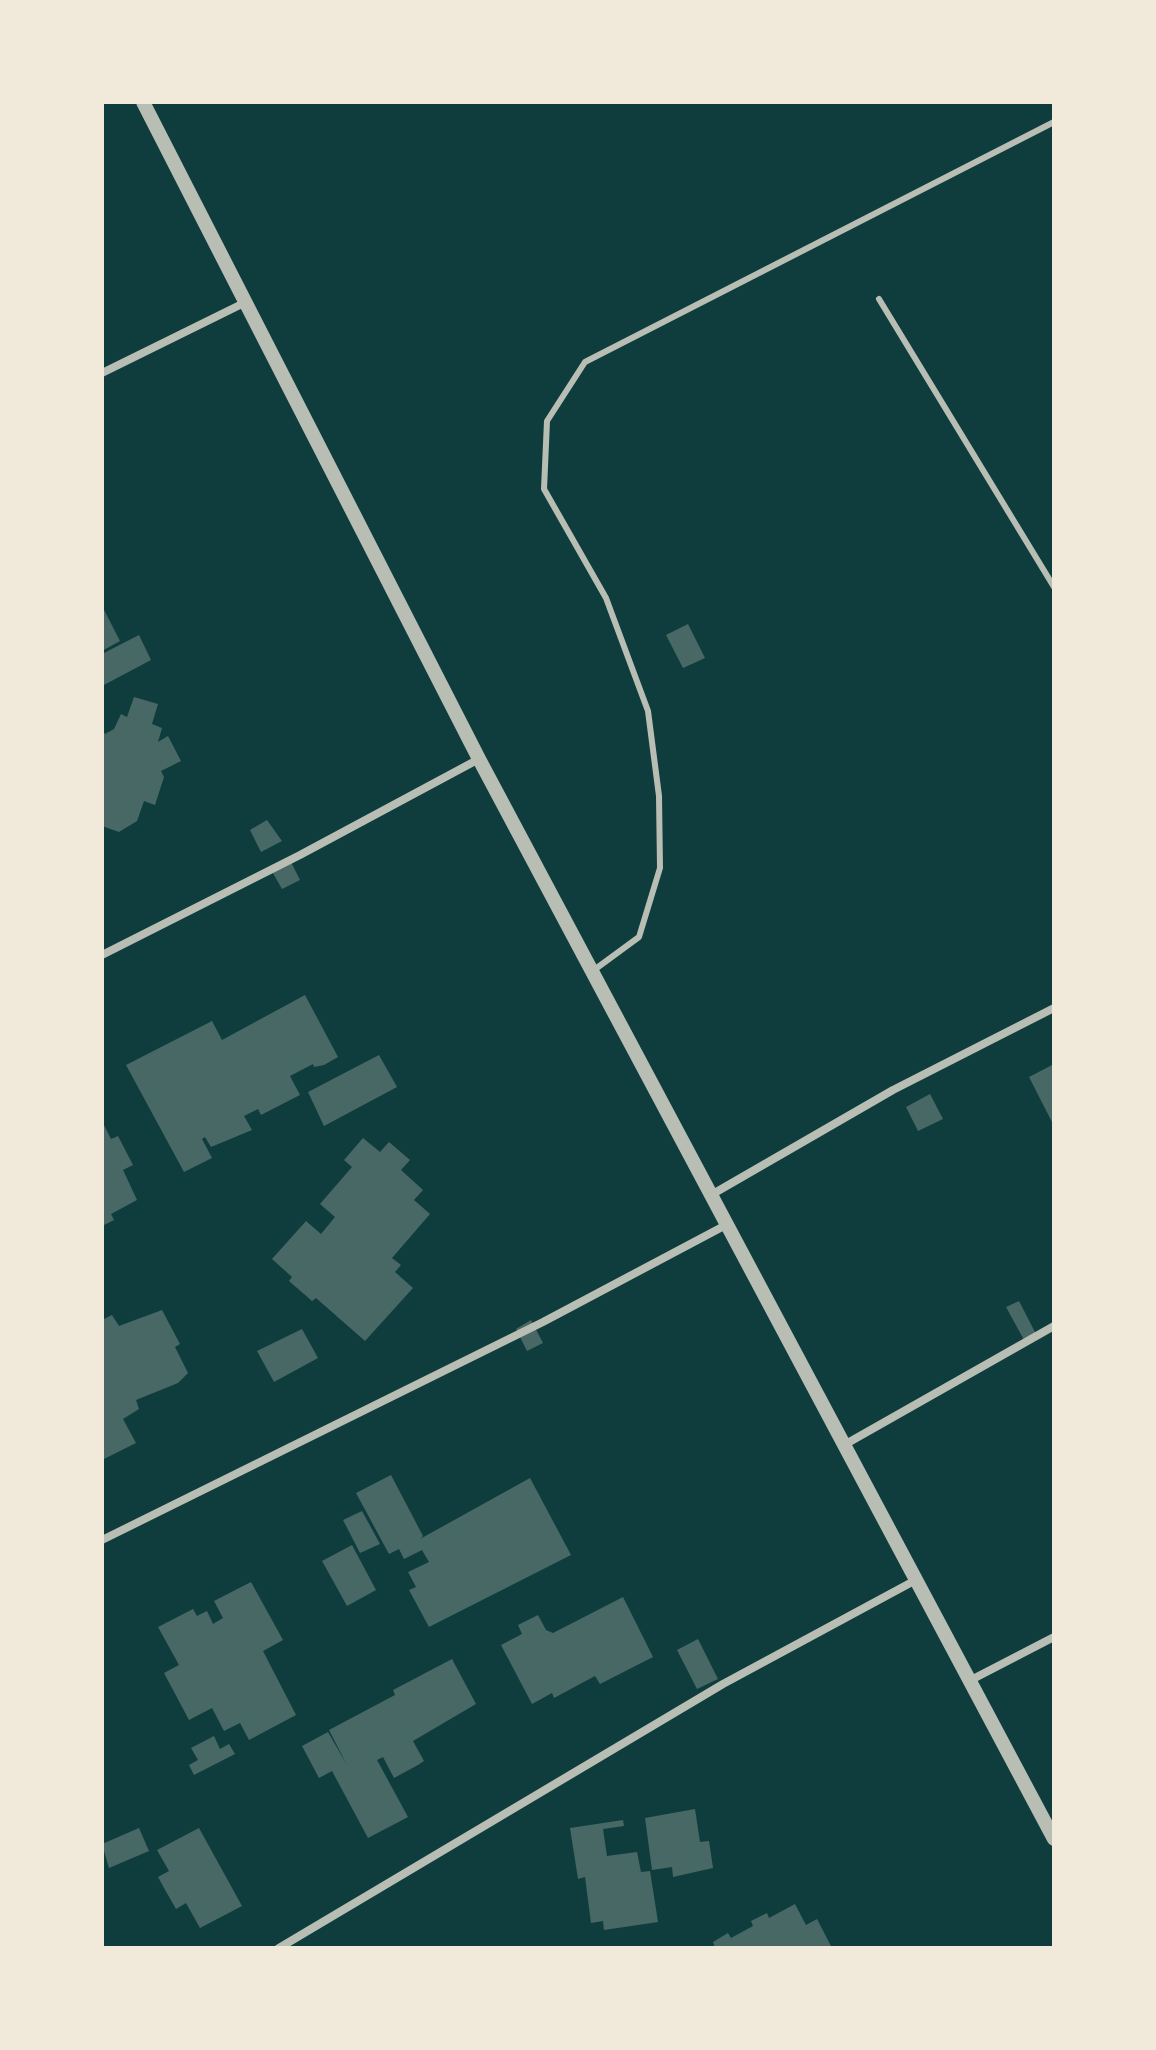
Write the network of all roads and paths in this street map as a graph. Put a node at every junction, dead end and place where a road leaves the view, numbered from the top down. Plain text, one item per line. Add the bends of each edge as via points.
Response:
1 (143, 102) edge
2 (1054, 122) edge
3 (879, 299) dead end
4 (247, 301) junction
5 (102, 373) edge
6 (1054, 587) edge
7 (479, 759) junction
8 (102, 955) edge
9 (592, 972) junction
10 (1054, 1008) edge
11 (710, 1195) junction
12 (726, 1225) junction
13 (1054, 1326) edge
14 (843, 1445) junction
15 (102, 1540) edge
16 (914, 1581) junction
17 (1054, 1637) edge
18 (969, 1682) junction
19 (1054, 1839) edge
20 (279, 1948) edge

1 - 4 street
2 - 9 lane via 585,362 547,421 544,489 606,598 648,711 659,796 660,868 639,937
3 - 6 lane
4 - 5 street
4 - 7 street
7 - 8 street
7 - 9 street
9 - 11 street
10 - 11 street via 893,1090
11 - 12 street
12 - 14 street
12 - 15 street via 543,1322
13 - 14 street
14 - 16 street
16 - 18 street
16 - 20 street via 723,1684
17 - 18 street
18 - 19 street

